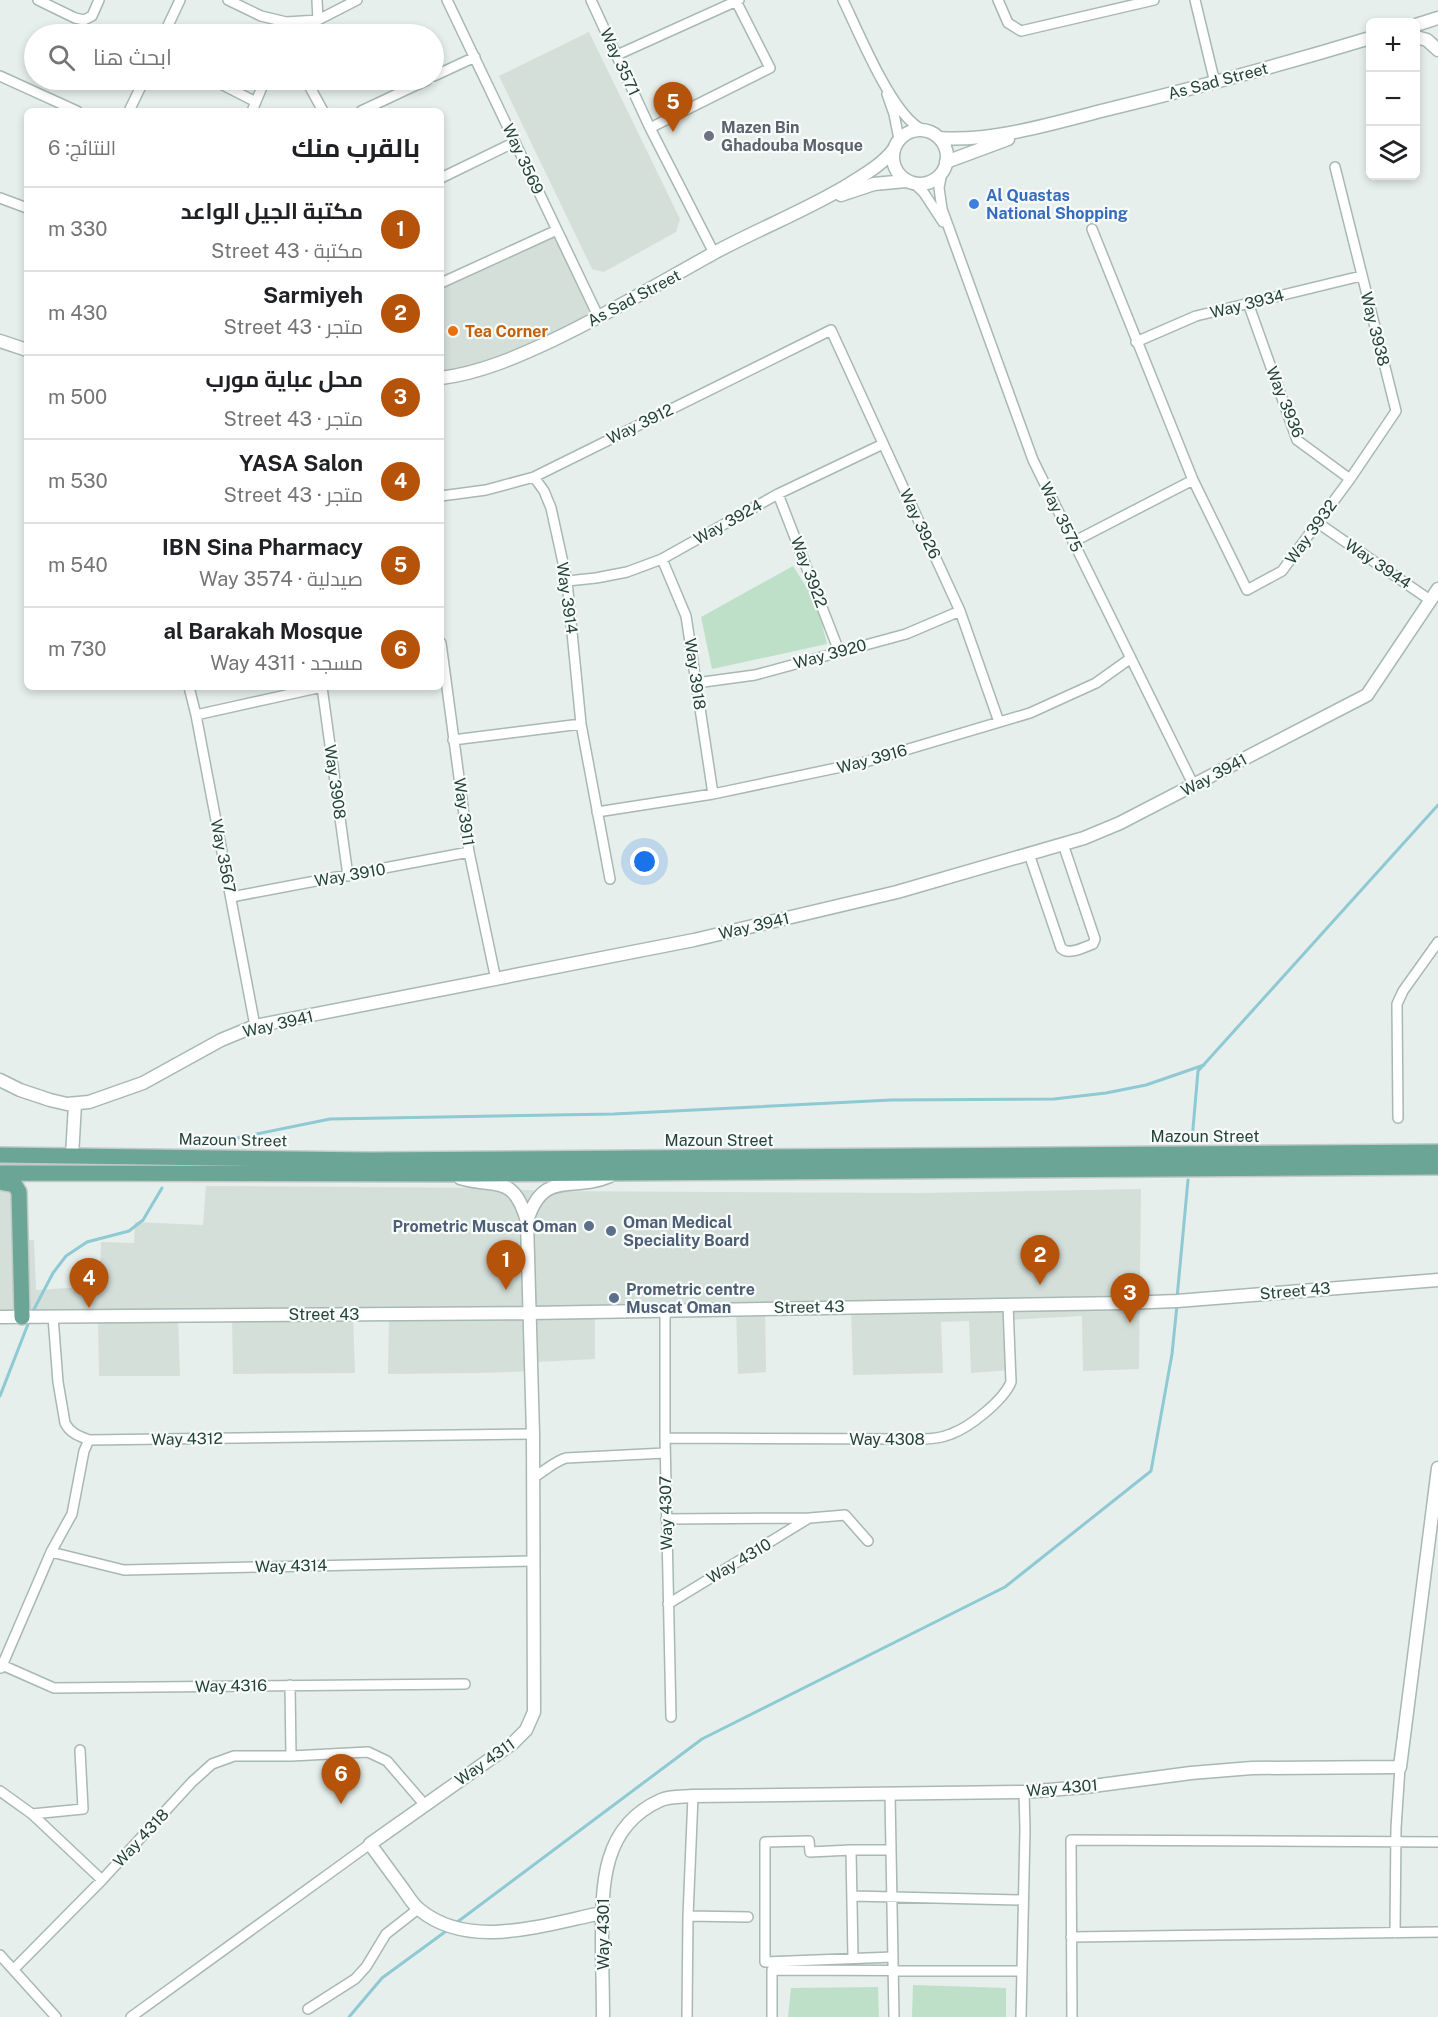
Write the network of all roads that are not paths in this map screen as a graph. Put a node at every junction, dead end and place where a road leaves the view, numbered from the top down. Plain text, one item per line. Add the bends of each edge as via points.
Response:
1 (38, 0) edge
2 (99, 0) edge
3 (180, 0) edge
4 (228, 0) edge
5 (317, 0) edge
6 (357, 0) edge
7 (447, 0) edge
8 (591, 0) edge
9 (843, 0) edge
10 (998, 0) edge
11 (1154, 0) edge
12 (1195, 0) edge
13 (737, 1) edge
14 (1117, 4) edge
15 (1438, 18) edge
16 (318, 20) junction
17 (286, 22) joint
18 (169, 24) edge
19 (1420, 24) edge
20 (1420, 38) edge
21 (1366, 39) edge
22 (1366, 47) edge
23 (1334, 49) junction
24 (1438, 50) edge
25 (616, 55) junction
26 (474, 57) junction
27 (444, 71) edge
28 (880, 75) junction
29 (0, 76) edge
30 (1215, 83) junction
31 (24, 87) edge
32 (31, 90) edge
33 (139, 90) edge
34 (229, 90) edge
35 (261, 90) edge
36 (311, 90) edge
37 (406, 90) edge
38 (254, 106) edge
39 (70, 108) edge
40 (130, 108) edge
41 (321, 108) edge
42 (367, 108) edge
43 (1064, 121) junction
44 (650, 128) junction
45 (928, 132) junction
46 (939, 138) junction
47 (515, 142) junction
48 (897, 144) junction
49 (944, 167) junction
50 (1335, 167) dead end
51 (444, 177) edge
52 (910, 182) junction
53 (0, 198) edge
54 (820, 202) junction
55 (24, 207) edge
56 (1092, 229) dead end
57 (557, 230) junction
58 (951, 237) junction
59 (714, 253) junction
60 (1361, 276) junction
61 (444, 282) edge
62 (1248, 303) junction
63 (599, 318) junction
64 (831, 330) joint
65 (0, 341) edge
66 (1136, 342) junction
67 (24, 349) edge
68 (444, 375) edge
69 (883, 444) junction
70 (534, 477) junction
71 (1350, 479) junction
72 (1193, 480) junction
73 (778, 494) junction
74 (444, 496) edge
75 (1318, 523) junction
76 (1073, 542) junction
77 (662, 559) junction
78 (567, 581) junction
79 (1438, 589) edge
80 (1434, 602) edge
81 (960, 611) junction
82 (839, 651) junction
83 (1131, 658) junction
84 (444, 667) edge
85 (696, 683) junction
86 (190, 690) edge
87 (308, 690) edge
88 (322, 690) edge
89 (196, 715) junction
90 (999, 722) junction
91 (581, 724) junction
92 (453, 740) junction
93 (1194, 786) junction
94 (713, 794) junction
95 (597, 812) junction
96 (1063, 844) junction
97 (469, 852) junction
98 (1029, 854) junction
99 (348, 876) junction
100 (610, 879) dead end
101 (231, 897) junction
102 (1438, 942) edge
103 (496, 980) junction
104 (255, 1026) junction
105 (0, 1080) edge
106 (75, 1104) junction
107 (1398, 1118) dead end
108 (1438, 1152) edge
109 (0, 1155) edge
110 (72, 1156) junction
111 (1347, 1167) junction
112 (1438, 1167) edge
113 (0, 1173) edge
114 (616, 1173) junction
115 (449, 1174) junction
116 (1438, 1176) edge
117 (0, 1182) edge
118 (527, 1221) junction
119 (1438, 1280) edge
120 (1008, 1305) junction
121 (665, 1310) junction
122 (531, 1313) junction
123 (0, 1317) edge
124 (22, 1317) junction
125 (53, 1317) junction
126 (533, 1434) junction
127 (664, 1438) junction
128 (89, 1440) junction
129 (665, 1453) junction
130 (1438, 1468) edge
131 (1438, 1474) edge
132 (533, 1478) junction
133 (810, 1518) junction
134 (666, 1519) junction
135 (868, 1541) dead end
136 (51, 1552) junction
137 (533, 1561) junction
138 (668, 1604) junction
139 (1, 1668) edge
140 (465, 1684) dead end
141 (290, 1685) junction
142 (671, 1717) dead end
143 (80, 1750) dead end
144 (291, 1756) junction
145 (1400, 1767) junction
146 (0, 1791) edge
147 (1024, 1792) junction
148 (890, 1794) junction
149 (693, 1796) junction
150 (424, 1804) junction
151 (32, 1814) junction
152 (1438, 1842) edge
153 (1396, 1843) junction
154 (370, 1844) junction
155 (851, 1850) junction
156 (891, 1850) junction
157 (102, 1880) junction
158 (852, 1896) junction
159 (892, 1897) junction
160 (1023, 1900) junction
161 (418, 1909) junction
162 (602, 1913) junction
163 (688, 1916) junction
164 (748, 1917) dead end
165 (1438, 1932) edge
166 (1395, 1933) junction
167 (1071, 1937) junction
168 (0, 1954) edge
169 (893, 1957) junction
170 (853, 1958) junction
171 (14, 1969) junction
172 (893, 1971) junction
173 (1021, 1971) junction
174 (308, 2009) dead end
175 (56, 2017) edge
176 (131, 2017) edge
177 (603, 2017) edge
178 (687, 2017) edge
179 (772, 2017) edge
180 (894, 2017) edge
181 (1021, 2017) edge
182 (1072, 2017) edge

1 - 2 street via 84,20 92,16
3 - 18 street
4 - 17 street via 261,16
5 - 16 street
6 - 16 street
7 - 26 street, Way 3569
8 - 25 street, Way 3571
9 - 28 street
10 - 14 street via 1008,23 1021,31
11 - 14 street
12 - 30 street
13 - 25 street
13 - 44 street via 770,68
15 - 19 street
16 - 17 street
20 - 24 street
21 - 23 street, As Sad Street
22 - 23 street
23 - 30 street, As Sad Street
25 - 44 street, Way 3571
26 - 27 street
26 - 47 street, Way 3569
28 - 45 street via 902,111
28 - 48 street via 894,114
29 - 31 street
30 - 43 street, As Sad Street
32 - 39 street
33 - 40 street
34 - 38 street
35 - 38 street
36 - 41 street
37 - 42 street
43 - 46 street, As Sad Street via 983,137
43 - 49 street, As Sad Street via 982,148
44 - 59 street, Way 3571
45 - 46 street
45 - 48 street via 912,131
46 - 49 street via 944,146
47 - 51 street
47 - 57 street, Way 3569
48 - 52 street via 893,163
48 - 54 street, As Sad Street via 885,160
49 - 52 street via 930,182
49 - 58 street, Way 3575 via 939,188
50 - 60 street, Way 3938
52 - 54 street, As Sad Street via 874,184
52 - 58 street, Way 3575 via 924,193
53 - 55 street
54 - 59 street, As Sad Street
56 - 66 street, Way 3932
57 - 61 street
57 - 63 street, Way 3569
58 - 76 street, Way 3575 via 1033,460
59 - 63 street, As Sad Street
60 - 62 street, Way 3934
60 - 71 street, Way 3938 via 1396,411
62 - 66 street, Way 3934 via 1196,316
62 - 71 street, Way 3936 via 1297,440
63 - 68 street, As Sad Street via 493,366
64 - 69 street, Way 3926
64 - 70 street, Way 3912
65 - 67 street
66 - 72 street, Way 3932
69 - 73 street, Way 3924
69 - 81 street, Way 3926
70 - 74 street, Way 3912 via 486,490
70 - 78 street, Way 3914 via 551,508
71 - 75 street, Way 3932
72 - 75 street, Way 3932 via 1247,590 1282,571
72 - 76 street
73 - 77 street, Way 3924
73 - 82 street, Way 3922
75 - 80 street, Way 3944
76 - 83 street, Way 3575
77 - 78 street, Way 3924 via 627,572
77 - 85 street, Way 3918 via 686,616
78 - 91 street, Way 3914
79 - 80 street, Way 3941
80 - 93 street, Way 3941 via 1367,695
81 - 82 street, Way 3920 via 906,633
81 - 90 street, Way 3926
82 - 85 street, Way 3920 via 755,675
83 - 90 street, Way 3916 via 1096,683
83 - 93 street, Way 3575
84 - 92 street, Way 3911
85 - 94 street, Way 3918
86 - 89 street, Way 3567
87 - 89 street, Way 3908
88 - 99 street, Way 3908
89 - 101 street, Way 3567
90 - 94 street, Way 3916 via 865,762
91 - 92 street
91 - 95 street, Way 3914
92 - 97 street, Way 3911
93 - 96 street, Way 3941 via 1120,824
94 - 95 street, Way 3916
95 - 100 street, Way 3914
96 - 98 street, Way 3941
96 - 98 street via 1094,944 1070,951 1061,948
97 - 99 street, Way 3910
97 - 103 street, Way 3911
98 - 103 street, Way 3941 via 897,892 694,940
99 - 101 street, Way 3910
101 - 104 street, Way 3567
102 - 107 street via 1397,1004
103 - 104 street, Way 3941
104 - 106 street, Way 3941 via 143,1083
105 - 106 street, Way 3941 via 40,1097
106 - 110 street
108 - 110 main road, Mazoun Street via 369,1160
109 - 110 main road, Mazoun Street
111 - 112 main road, Mazoun Street
111 - 114 main road, Mazoun Street
111 - 116 main road
113 - 115 main road, Mazoun Street
114 - 115 main road, Mazoun Street
114 - 118 street via 548,1188 535,1200
115 - 118 street via 508,1188 520,1201
117 - 124 main road via 15,1185 19,1192
118 - 122 street, Way 4311
119 - 120 street, Street 43 via 1177,1301
120 - 121 street, Street 43
120 - 127 street, Way 4308 via 1011,1382 1006,1392 950,1435 922,1439
121 - 122 street, Street 43
121 - 127 street, Way 4307
122 - 125 street, Street 43
122 - 126 street, Way 4311
123 - 124 street, Street 43
124 - 125 street, Street 43
125 - 128 street via 65,1423 75,1434
126 - 128 street, Way 4312
126 - 132 street, Way 4311
127 - 129 street, Way 4307
128 - 136 street via 72,1514
129 - 132 street via 566,1458 554,1461
129 - 134 street, Way 4307
130 - 131 street
131 - 145 street
132 - 137 street, Way 4311
133 - 134 street, Way 4310
133 - 135 street, Way 4310 via 845,1515
133 - 138 street, Way 4310
134 - 138 street, Way 4307
136 - 137 street, Way 4314 via 124,1570
136 - 139 street
137 - 150 street, Way 4311 via 531,1721 513,1743
138 - 142 street, Way 4307
139 - 141 street, Way 4316 via 54,1688
140 - 141 street, Way 4316
141 - 144 street
143 - 151 street via 83,1809
144 - 150 street, Way 4318 via 368,1752 387,1761
144 - 157 street, Way 4318 via 234,1756 212,1764
145 - 147 street, Way 4301 via 1252,1767
145 - 153 street
146 - 151 street
147 - 148 street, Way 4301
147 - 160 street
148 - 149 street, Way 4301
148 - 156 street
149 - 162 street, Way 4301 via 663,1799 644,1809 626,1826 608,1861
149 - 163 street
150 - 154 street, Way 4311
151 - 157 street
152 - 153 street
153 - 166 street
153 - 167 street via 1071,1840
154 - 161 street
154 - 176 street, Way 4311
155 - 156 street
155 - 158 street
155 - 170 street via 810,1851 808,1841 765,1842 765,1962
156 - 159 street
157 - 171 street, Way 4318
158 - 159 street
158 - 170 street
159 - 160 street
159 - 169 street
160 - 173 street
161 - 162 street via 451,1928 481,1932 504,1932
161 - 174 street via 386,1934 355,1979
162 - 177 street, Way 4301
163 - 164 street
163 - 178 street
165 - 166 street
166 - 167 street
167 - 182 street
168 - 171 street
169 - 170 street
169 - 172 street
171 - 175 street
172 - 173 street
172 - 179 street via 772,1970
172 - 180 street
173 - 181 street

